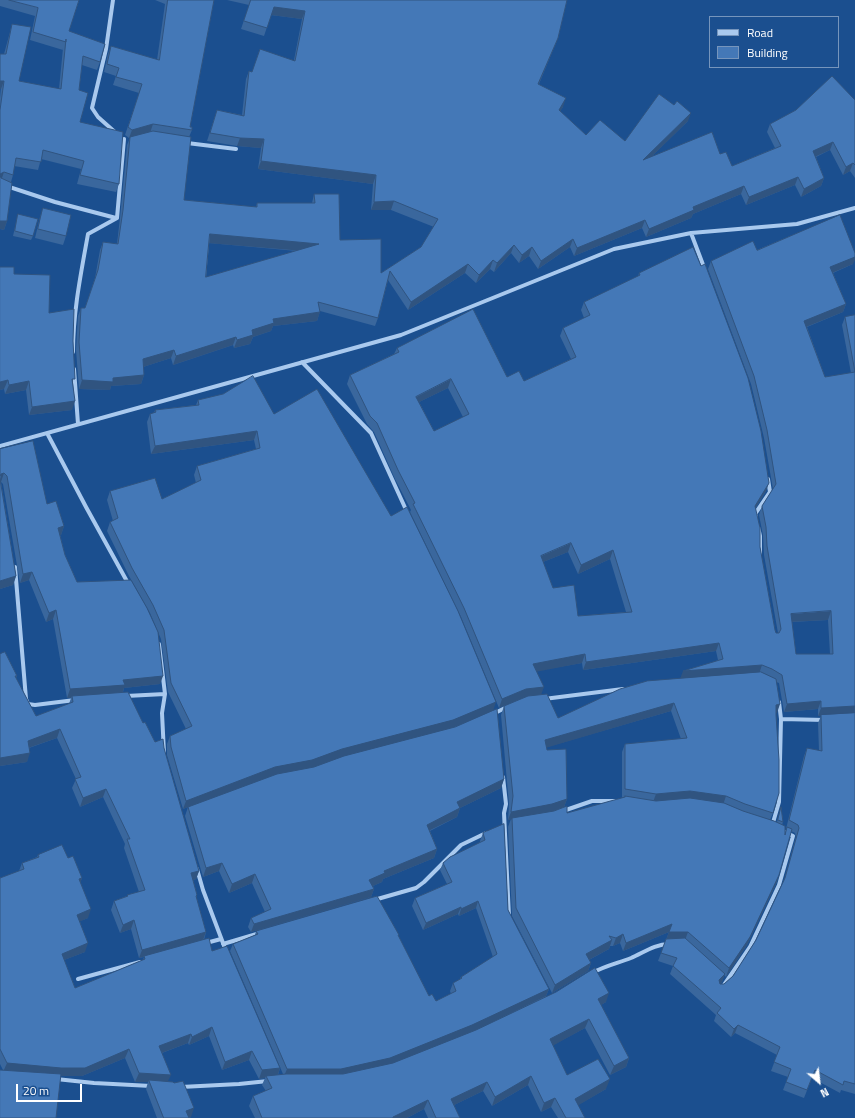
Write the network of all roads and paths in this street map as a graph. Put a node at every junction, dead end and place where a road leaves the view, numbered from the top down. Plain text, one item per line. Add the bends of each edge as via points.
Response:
1 (112, 0) edge
2 (185, 142) edge
3 (236, 149) dead end
4 (0, 184) edge
5 (855, 208) edge
6 (117, 218) junction
7 (691, 233) junction
8 (707, 276) edge
9 (73, 358) edge
10 (302, 362) junction
11 (74, 366) edge
12 (78, 424) junction
13 (47, 433) junction
14 (0, 446) edge
15 (768, 477) edge
16 (410, 518) edge
17 (14, 561) edge
18 (761, 562) edge
19 (132, 589) edge
20 (158, 640) edge
21 (629, 688) edge
22 (165, 694) junction
23 (118, 697) edge
24 (778, 699) edge
25 (80, 700) edge
26 (538, 700) edge
27 (494, 705) edge
28 (514, 705) edge
29 (497, 712) junction
30 (490, 715) edge
31 (781, 719) junction
32 (498, 720) edge
33 (831, 720) edge
34 (164, 756) edge
35 (503, 773) edge
36 (624, 802) edge
37 (556, 813) edge
38 (512, 822) edge
39 (505, 824) junction
40 (766, 824) edge
41 (772, 826) junction
42 (498, 827) edge
43 (492, 830) edge
44 (195, 861) edge
45 (371, 901) edge
46 (512, 924) edge
47 (267, 931) edge
48 (221, 939) junction
49 (223, 944) junction
50 (676, 944) edge
51 (199, 946) edge
52 (229, 958) edge
53 (146, 960) edge
54 (588, 976) edge
55 (722, 978) edge
56 (78, 979) dead end
57 (727, 982) junction
58 (719, 990) edge
59 (47, 1078) edge
60 (275, 1080) edge
61 (154, 1086) edge
62 (177, 1087) edge

1 - 6 street via 106,49 92,108 98,117 126,141
2 - 3 street
4 - 6 street
5 - 7 street via 797,224
6 - 9 street via 88,234 74,322
7 - 8 street
7 - 10 street via 614,249 401,335
10 - 12 street
10 - 16 street via 371,433
11 - 12 street
12 - 13 street
13 - 14 street
13 - 19 street
15 - 18 street via 770,492 755,514 760,536
17 - 25 street via 28,704
20 - 22 street
21 - 26 street
22 - 23 street
22 - 34 street via 162,713
24 - 31 street
27 - 29 street
28 - 29 street
29 - 30 street
29 - 32 street
31 - 33 street
31 - 41 street via 779,802
35 - 39 street
36 - 37 street via 592,800
38 - 39 street
39 - 42 street
39 - 46 street via 509,917
40 - 41 street
41 - 57 street via 793,836 779,885 750,947
43 - 45 street via 461,845 416,888
44 - 48 street
47 - 49 street
48 - 49 street
48 - 51 street
49 - 52 street
50 - 54 street via 661,944 600,968
53 - 56 street
55 - 57 street
57 - 58 street
59 - 61 street
60 - 62 street

